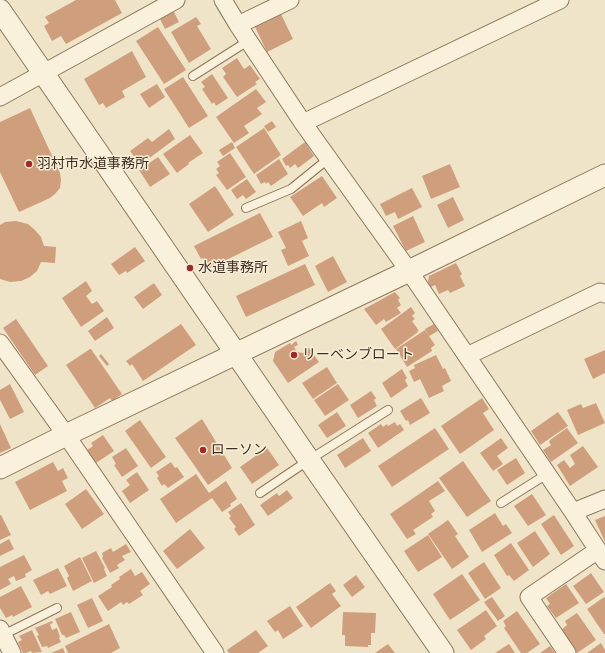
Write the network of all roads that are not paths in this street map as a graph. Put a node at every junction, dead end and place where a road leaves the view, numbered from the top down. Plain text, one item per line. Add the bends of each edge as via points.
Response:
1 (176, 0) edge
2 (223, 0) edge
3 (290, 0) edge
4 (560, 0) edge
5 (0, 10) edge
6 (238, 25) junction
7 (248, 41) junction
8 (43, 73) junction
9 (193, 76) dead end
10 (0, 97) edge
11 (303, 123) junction
12 (328, 159) junction
13 (605, 176) edge
14 (246, 208) dead end
15 (409, 271) junction
16 (605, 294) edge
17 (0, 342) edge
18 (237, 354) junction
19 (467, 356) junction
20 (388, 410) dead end
21 (66, 435) junction
22 (309, 460) junction
23 (0, 468) edge
24 (547, 474) junction
25 (260, 493) dead end
26 (605, 499) edge
27 (501, 503) dead end
28 (573, 512) junction
29 (601, 555) edge
30 (57, 608) dead end
31 (1, 632) edge
32 (12, 653) edge
33 (215, 653) edge
34 (443, 653) edge
35 (567, 653) edge

1 - 8 street
2 - 6 street
3 - 6 street
4 - 11 street
5 - 8 street
6 - 7 street
7 - 9 lane
7 - 11 street
8 - 10 street
8 - 18 street
11 - 12 street
12 - 14 lane via 291,189
12 - 15 street
13 - 15 street
15 - 18 street
15 - 19 street
16 - 19 street via 600,292
17 - 21 street
18 - 21 street
18 - 22 street
19 - 24 street
20 - 22 lane
21 - 23 street
21 - 33 street
22 - 25 lane
22 - 34 street
24 - 27 lane
24 - 28 street
26 - 28 street
28 - 29 street
29 - 35 street via 529,597
30 - 31 lane
31 - 32 street

